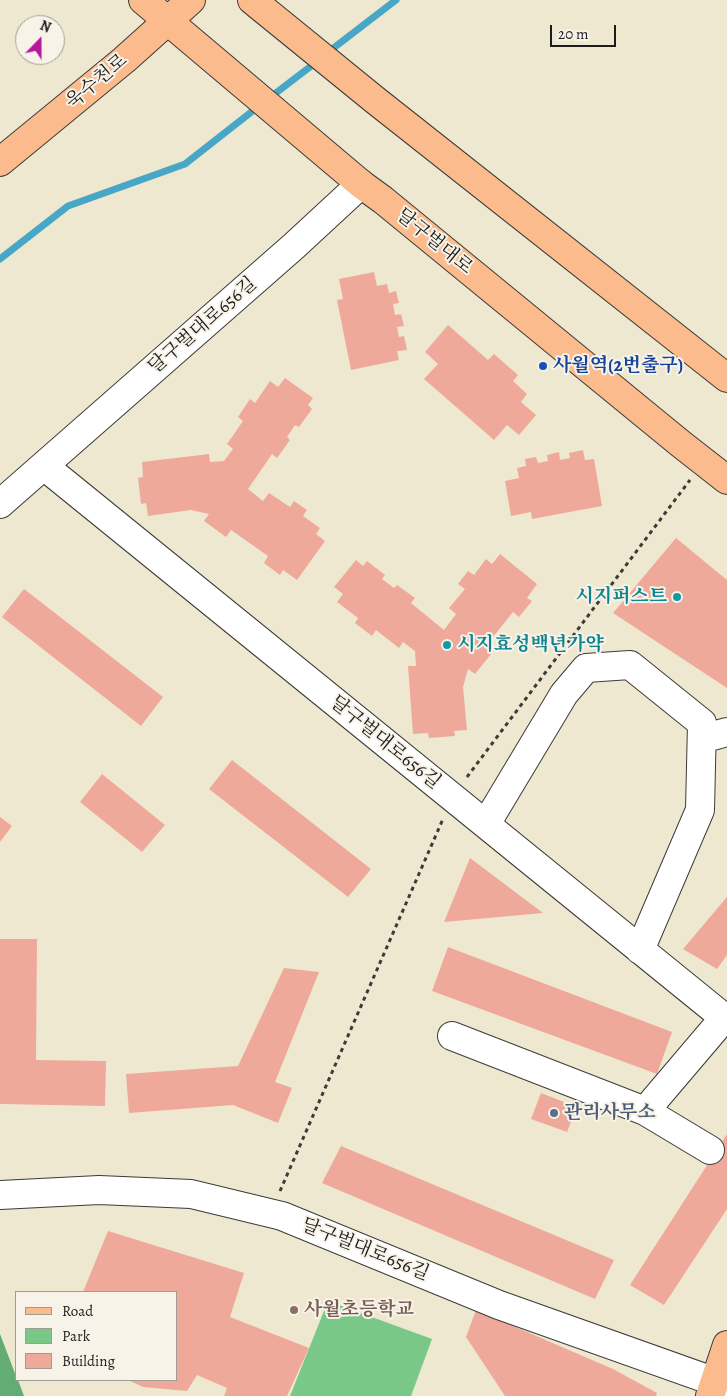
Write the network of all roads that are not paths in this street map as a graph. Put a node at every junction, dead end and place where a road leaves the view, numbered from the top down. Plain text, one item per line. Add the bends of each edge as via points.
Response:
1 (143, 0) edge
2 (191, 0) edge
3 (252, 0) edge
4 (167, 21) junction
5 (0, 162) edge
6 (361, 184) junction
7 (726, 376) edge
8 (44, 466) junction
9 (727, 480) edge
10 (0, 504) edge
11 (714, 735) edge
12 (486, 824) junction
13 (640, 950) junction
14 (725, 1019) edge
15 (452, 1036) dead end
16 (645, 1111) junction
17 (710, 1150) dead end
18 (0, 1195) edge
19 (727, 1345) edge
20 (717, 1388) edge

1 - 4 main road, 달구벌대로
2 - 4 main road, 욱수천로
3 - 7 main road
4 - 5 main road, 욱수천로
4 - 6 main road, 달구벌대로
6 - 8 street, 달구벌대로656길
6 - 9 main road, 달구벌대로
8 - 10 street, 달구벌대로656길
8 - 12 street, 달구벌대로656길
11 - 12 street via 630,665 586,668 564,694
11 - 13 street via 700,810
12 - 13 street, 달구벌대로656길
13 - 14 street, 달구벌대로656길
14 - 16 street
15 - 16 street
16 - 17 street
18 - 20 street, 달구벌대로656길 via 99,1190 191,1194 282,1216 499,1305
19 - 20 main road

